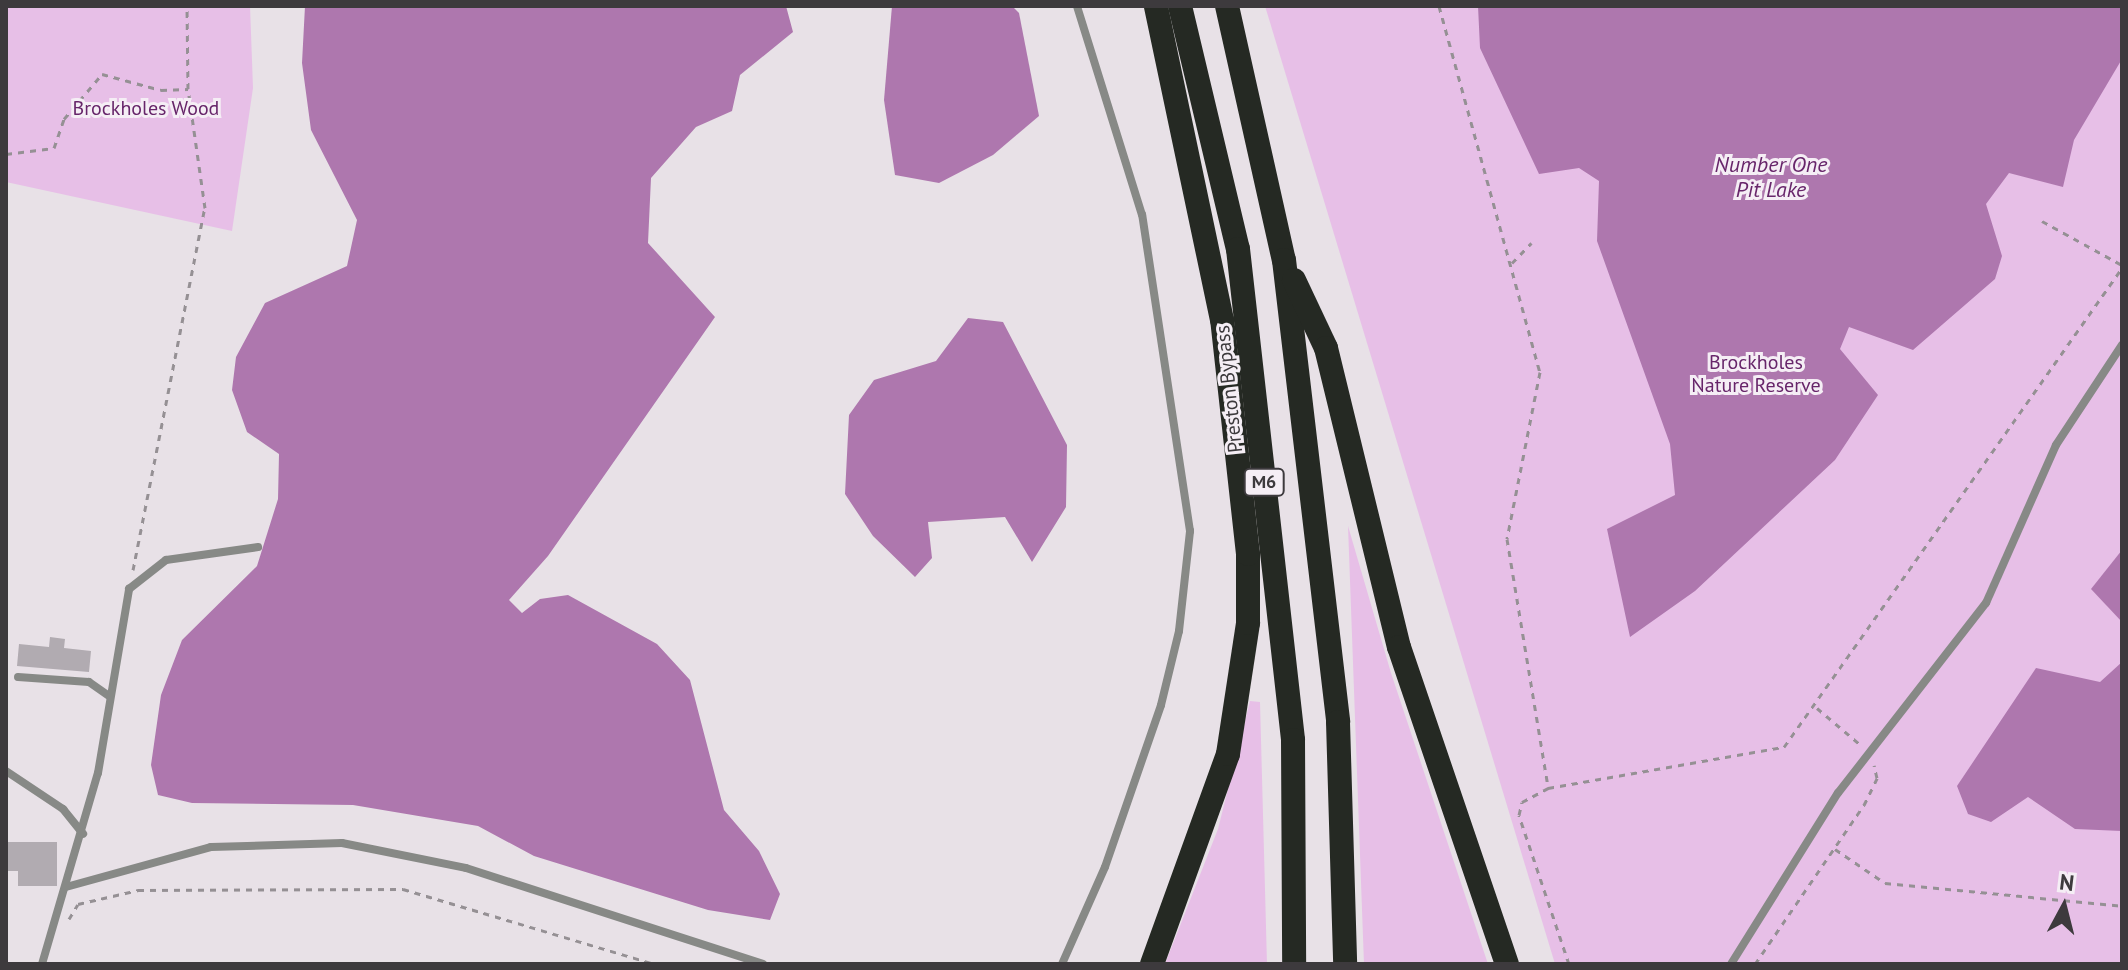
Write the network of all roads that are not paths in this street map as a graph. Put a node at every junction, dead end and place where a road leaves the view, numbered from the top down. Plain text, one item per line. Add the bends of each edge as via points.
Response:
1 (1077, 6) edge
2 (1156, 6) edge
3 (1180, 6) edge
4 (1227, 6) edge
5 (1284, 260) junction
6 (2122, 345) edge
7 (258, 547) dead end
8 (18, 677) dead end
9 (109, 696) junction
10 (6, 771) edge
11 (83, 834) junction
12 (66, 887) junction
13 (42, 964) edge
14 (763, 964) edge
15 (1062, 964) edge
16 (1152, 964) edge
17 (1294, 964) edge
18 (1345, 964) edge
19 (1507, 964) edge
20 (1731, 964) edge

1 - 15 lane via 1142,215 1190,531 1179,631 1161,705 1105,867
2 - 16 highway via 1222,320 1248,554 1248,623 1228,754
3 - 17 highway, Preston Bypass / M6 via 1238,249 1293,740
4 - 5 highway, M6
5 - 18 highway, M6 via 1338,722
5 - 19 highway via 1326,348 1399,647
6 - 20 lane via 2056,445 1986,603 1838,793
7 - 9 lane via 166,560 129,589
8 - 9 lane via 89,682
9 - 11 lane
10 - 11 lane via 63,809
11 - 12 lane
12 - 13 lane
12 - 14 lane via 211,847 342,843 405,850 551,892

